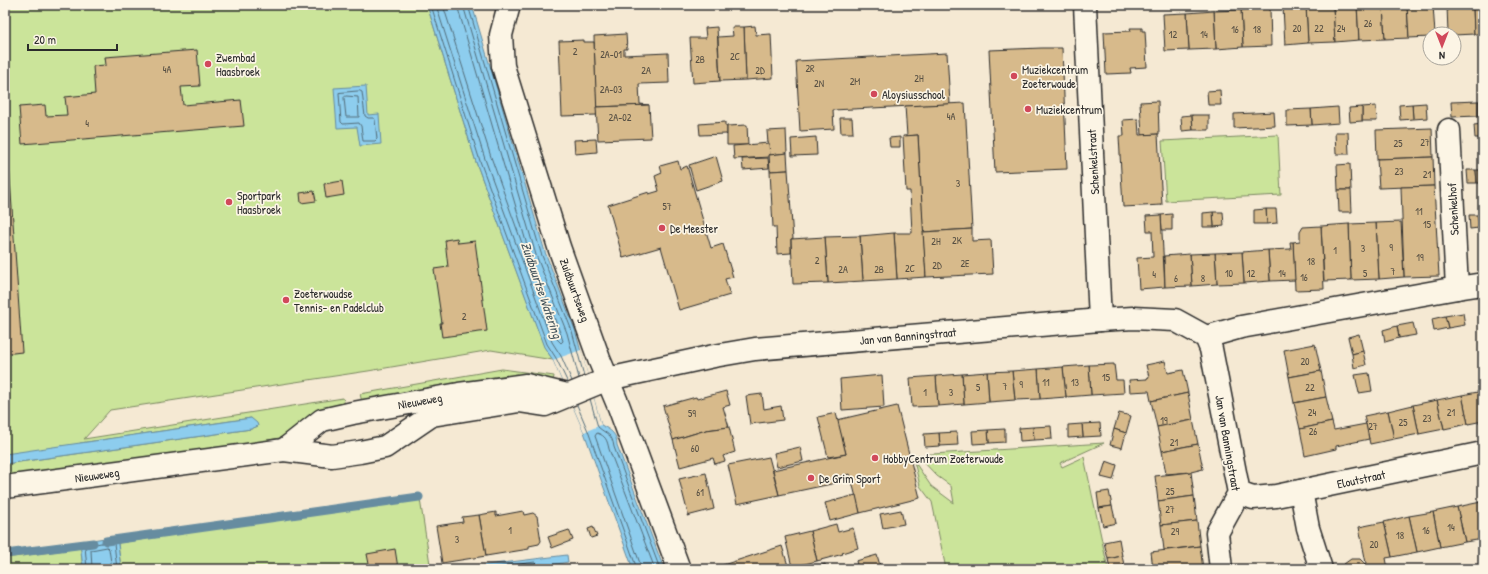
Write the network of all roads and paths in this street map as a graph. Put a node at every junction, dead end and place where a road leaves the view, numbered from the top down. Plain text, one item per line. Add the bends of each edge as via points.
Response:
1 (509, 5) edge
2 (1085, 5) edge
3 (1449, 130) dead end
4 (1483, 284) edge
5 (1457, 288) junction
6 (1100, 320) junction
7 (1206, 337) junction
8 (601, 382) junction
9 (567, 395) junction
10 (284, 450) junction
11 (1483, 453) edge
12 (5, 487) edge
13 (1302, 492) junction
14 (1239, 493) junction
15 (679, 569) edge
16 (1221, 569) edge
17 (1321, 569) edge

1 - 8 street, Zuidbuurtseweg via 501,35 503,66
2 - 6 street, Schenkelstraat
3 - 5 street, Schenkelhof
4 - 5 street
5 - 7 street via 1241,327
6 - 7 street, Jan van Banningstraat via 1175,320
6 - 8 street, Jan van Banningstraat via 755,350 714,356
7 - 14 street, Jan van Banningstraat via 1211,350
8 - 9 street, Nieuweweg
8 - 15 street, Zuidbuurtseweg
9 - 10 street, Nieuweweg via 545,405 519,401 432,415 385,447 360,452 332,456
9 - 10 street, Nieuweweg via 526,385 354,413 322,420
10 - 12 street, Nieuweweg
11 - 13 street, Eloutstraat
13 - 14 street, Eloutstraat via 1253,498
13 - 17 street via 1308,528
14 - 16 street, Jan van Banningstraat via 1217,533

